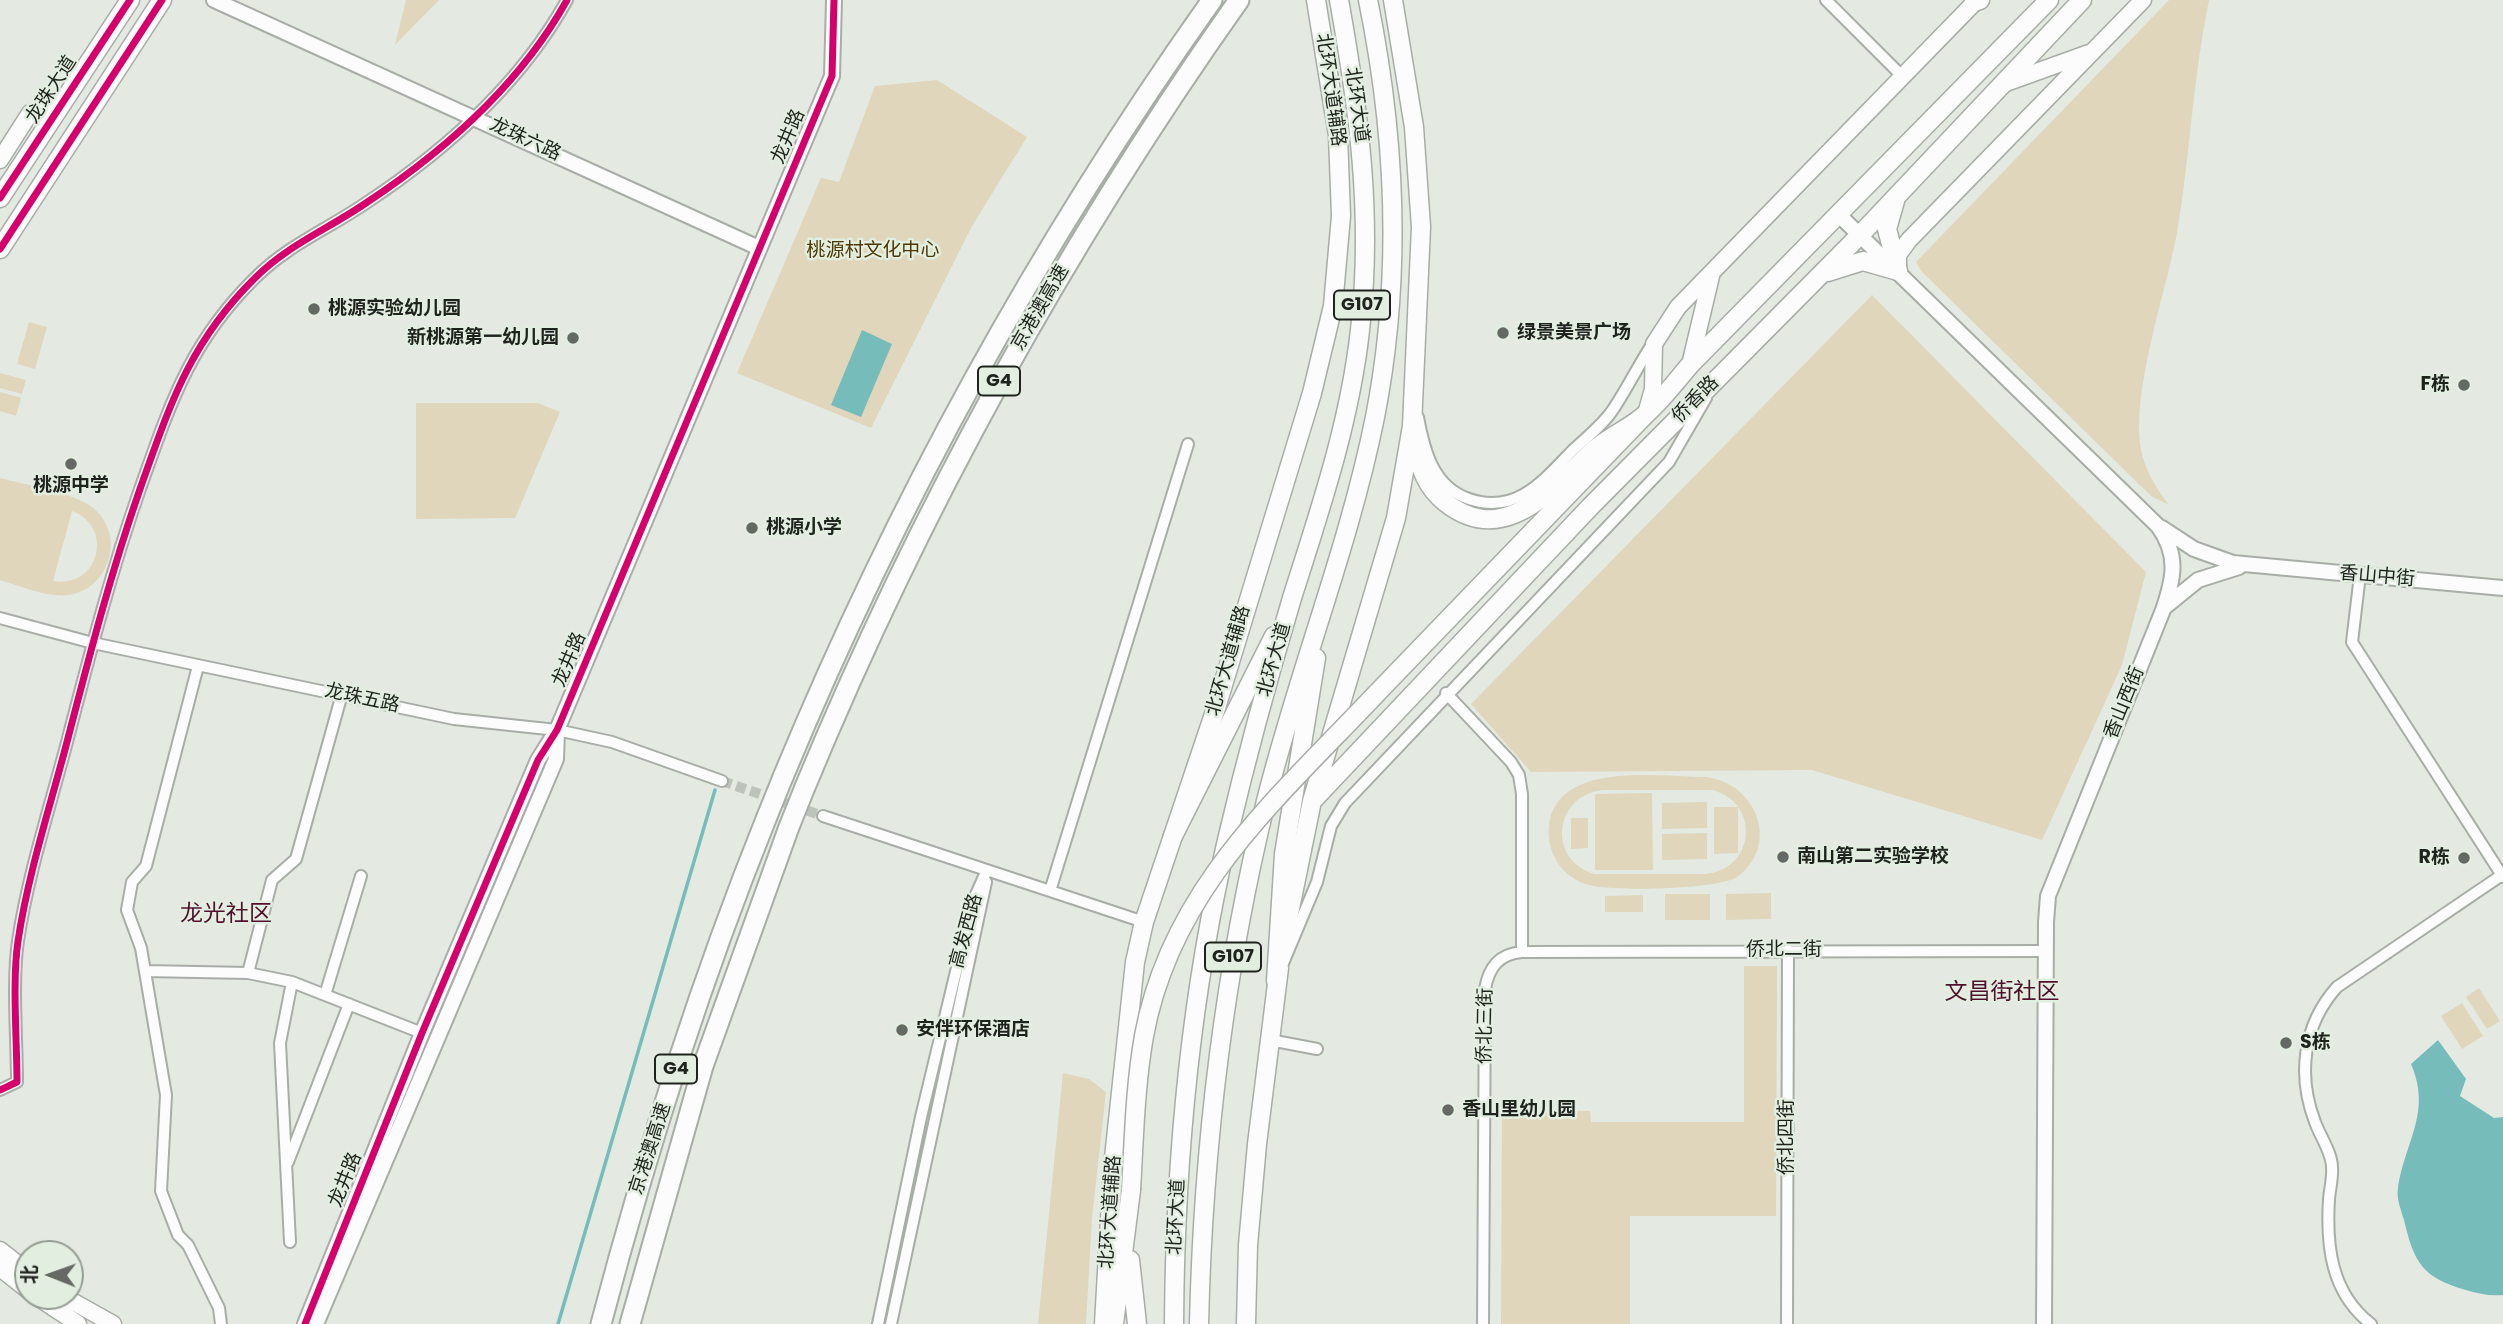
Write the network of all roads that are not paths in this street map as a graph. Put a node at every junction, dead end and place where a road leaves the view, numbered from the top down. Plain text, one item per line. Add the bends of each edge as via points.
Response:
1 (120, 0) edge
2 (130, 0) edge
3 (162, 0) edge
4 (214, 0) edge
5 (567, 0) edge
6 (834, 0) edge
7 (1212, 0) edge
8 (1239, 0) edge
9 (1316, 0) edge
10 (1328, 0) edge
11 (1339, 0) edge
12 (1368, 0) edge
13 (1393, 0) edge
14 (1826, 0) edge
15 (2049, 0) edge
16 (2082, 0) edge
17 (2143, 0) edge
18 (1977, 1) edge
19 (110, 31) junction
20 (2094, 52) junction
21 (1352, 72) junction
22 (1903, 77) junction
23 (2003, 84) junction
24 (62, 102) junction
25 (475, 117) junction
26 (1920, 132) junction
27 (1939, 150) junction
28 (0, 160) edge
29 (1899, 192) junction
30 (0, 198) edge
31 (1839, 215) junction
32 (1860, 235) junction
33 (759, 248) junction
34 (0, 249) edge
35 (1712, 270) junction
36 (1898, 271) junction
37 (1815, 279) junction
38 (1656, 337) junction
39 (1690, 365) junction
40 (1716, 380) junction
41 (1415, 395) junction
42 (1646, 414) junction
43 (1188, 444) dead end
44 (2158, 526) junction
45 (2250, 565) junction
46 (2360, 575) junction
47 (2503, 588) edge
48 (1325, 599) junction
49 (1291, 602) junction
50 (2163, 610) junction
51 (0, 618) edge
52 (93, 643) junction
53 (198, 666) junction
54 (1446, 693) junction
55 (342, 694) junction
56 (557, 730) junction
57 (722, 781) tunnel mouth
58 (1312, 801) junction
59 (823, 816) tunnel mouth
60 (1173, 836) junction
61 (987, 870) junction
62 (361, 876) dead end
63 (2502, 876) edge
64 (1050, 891) junction
65 (1144, 922) junction
66 (1788, 950) junction
67 (2046, 951) junction
68 (1522, 952) junction
69 (145, 971) junction
70 (248, 973) junction
71 (1276, 981) junction
72 (292, 982) junction
73 (325, 995) junction
74 (349, 1004) junction
75 (422, 1033) junction
76 (1270, 1040) junction
77 (1317, 1049) dead end
78 (0, 1090) edge
79 (286, 1166) junction
80 (1131, 1190) junction
81 (290, 1242) dead end
82 (0, 1250) edge
83 (14, 1261) edge
84 (0, 1268) edge
85 (14, 1279) edge
86 (84, 1308) edge
87 (57, 1310) edge
88 (78, 1324) edge
89 (113, 1324) edge
90 (221, 1324) edge
91 (305, 1324) edge
92 (316, 1324) edge
93 (601, 1324) edge
94 (630, 1324) edge
95 (878, 1324) edge
96 (891, 1324) edge
97 (1104, 1324) edge
98 (1114, 1324) edge
99 (1137, 1324) edge
100 (1174, 1324) edge
101 (1199, 1324) edge
102 (1246, 1324) edge
103 (1483, 1324) edge
104 (1787, 1324) edge
105 (2044, 1324) edge
106 (2371, 1324) edge

1 - 19 main road
2 - 19 main road, 龙珠大道
3 - 34 main road
4 - 25 street, 龙珠六路
5 - 25 street via 526,63
6 - 33 street, 龙井路 via 832,76
7 - 93 highway, 京港澳高速 / G4, bridge via 1071,213 970,388 853,618 766,819 687,1037 630,1215
8 - 94 highway, 京港澳高速 / G4, bridge via 1091,222 992,394 891,592 789,827 703,1066
9 - 60 main road, 北环大道辅路 via 1339,146 1341,227 1333,306 1312,393
10 - 21 main road
11 - 21 main road, 北环大道 / G107
12 - 48 main road, 北环大道 / G107 via 1389,137 1391,293 1375,418
13 - 41 main road via 1414,127 1421,227
14 - 22 street
15 - 26 main road, 侨香路
16 - 23 main road, 侨香路
17 - 20 main road
18 - 22 main road
19 - 24 main road, 龙珠大道
20 - 23 main road
20 - 36 main road via 1901,248
21 - 49 main road, 北环大道 / G107 via 1363,155 1365,253 1360,329 1337,454
22 - 35 main road
23 - 27 main road, 侨香路
24 - 28 main road, 龙珠大道 via 30,113
24 - 30 main road, 龙珠大道
25 - 33 street, 龙珠六路
25 - 52 street via 365,204 276,259 210,330 175,390
26 - 27 main road
26 - 31 main road, 侨香路
27 - 29 main road, 侨香路
29 - 32 main road, 侨香路
29 - 36 main road via 1887,229
31 - 32 street, 香山西街
31 - 39 main road, 侨香路
32 - 36 street, 香山西街
32 - 37 main road, 侨香路
33 - 56 street, 龙井路
35 - 38 main road
35 - 39 main road
36 - 37 main road via 1863,261
36 - 44 street, 香山西街
37 - 40 main road, 侨香路
38 - 41 street via 1609,415 1541,485 1508,502 1475,501 1451,491 1442,481 1427,456
38 - 42 main road via 1653,388
39 - 42 main road, 侨香路
40 - 54 street via 1668,463
40 - 58 main road, 侨香路
41 - 42 main road via 1416,449 1423,474 1451,507 1480,517 1510,516 1536,505 1594,450
41 - 58 main road via 1396,518
42 - 80 main road, bridge via 1233,846 1188,911 1159,980 1145,1034
43 - 64 street
44 - 45 street, 香山中街 via 2208,555
44 - 50 street, 香山西街 via 2174,563
45 - 46 street, 香山中街
45 - 50 street, 香山中街 via 2198,580
46 - 47 street, 香山中街
46 - 63 street via 2352,642
48 - 71 main road via 1284,854
48 - 101 main road, 北环大道 / G107 via 1268,796 1234,953 1210,1118
49 - 60 main road
49 - 100 main road, 北环大道 / G107 via 1228,837 1198,984 1183,1121
50 - 67 street, 香山西街 via 2051,883
51 - 52 street, 龙珠五路
52 - 53 street, 龙珠五路
52 - 78 street via 17,943 17,1082
53 - 55 street, 龙珠五路
53 - 69 street via 146,866 132,882 127,910
54 - 68 street via 1519,775
54 - 71 street via 1338,814 1317,882
55 - 56 street, 龙珠五路 via 454,719
55 - 70 street via 296,859 272,880
56 - 57 street, 龙珠五路 via 612,742
56 - 75 street, 龙井路 via 538,760
56 - 92 street, 龙井路 via 556,758
58 - 71 main road
59 - 61 street
60 - 65 main road, 北环大道辅路
61 - 64 street
61 - 95 street, 高发西路 via 973,901 920,1117
61 - 96 street, 高发西路
62 - 73 street
63 - 106 street via 2337,987 2324,1001 2307,1046 2307,1098 2333,1165 2329,1256 2344,1295
64 - 65 street
65 - 97 main road, 北环大道辅路 via 1122,1073
66 - 67 street, 侨北二街
66 - 68 street, 侨北二街
66 - 104 street, 侨北四街
67 - 105 street, 香山西街
68 - 103 street, 侨北三街 via 1506,955 1493,966 1485,989
69 - 70 street
69 - 90 street via 166,1095 161,1191 177,1235 188,1245 219,1308
70 - 72 street
71 - 76 main road
72 - 73 street
72 - 79 street via 280,1043
73 - 74 street
74 - 75 street
74 - 79 street
75 - 91 street, 龙井路
76 - 77 street
76 - 102 main road via 1248,1245
79 - 81 street
80 - 98 main road
80 - 99 main road via 1130,1265
82 - 83 main road
84 - 85 main road
86 - 89 main road
87 - 88 main road

